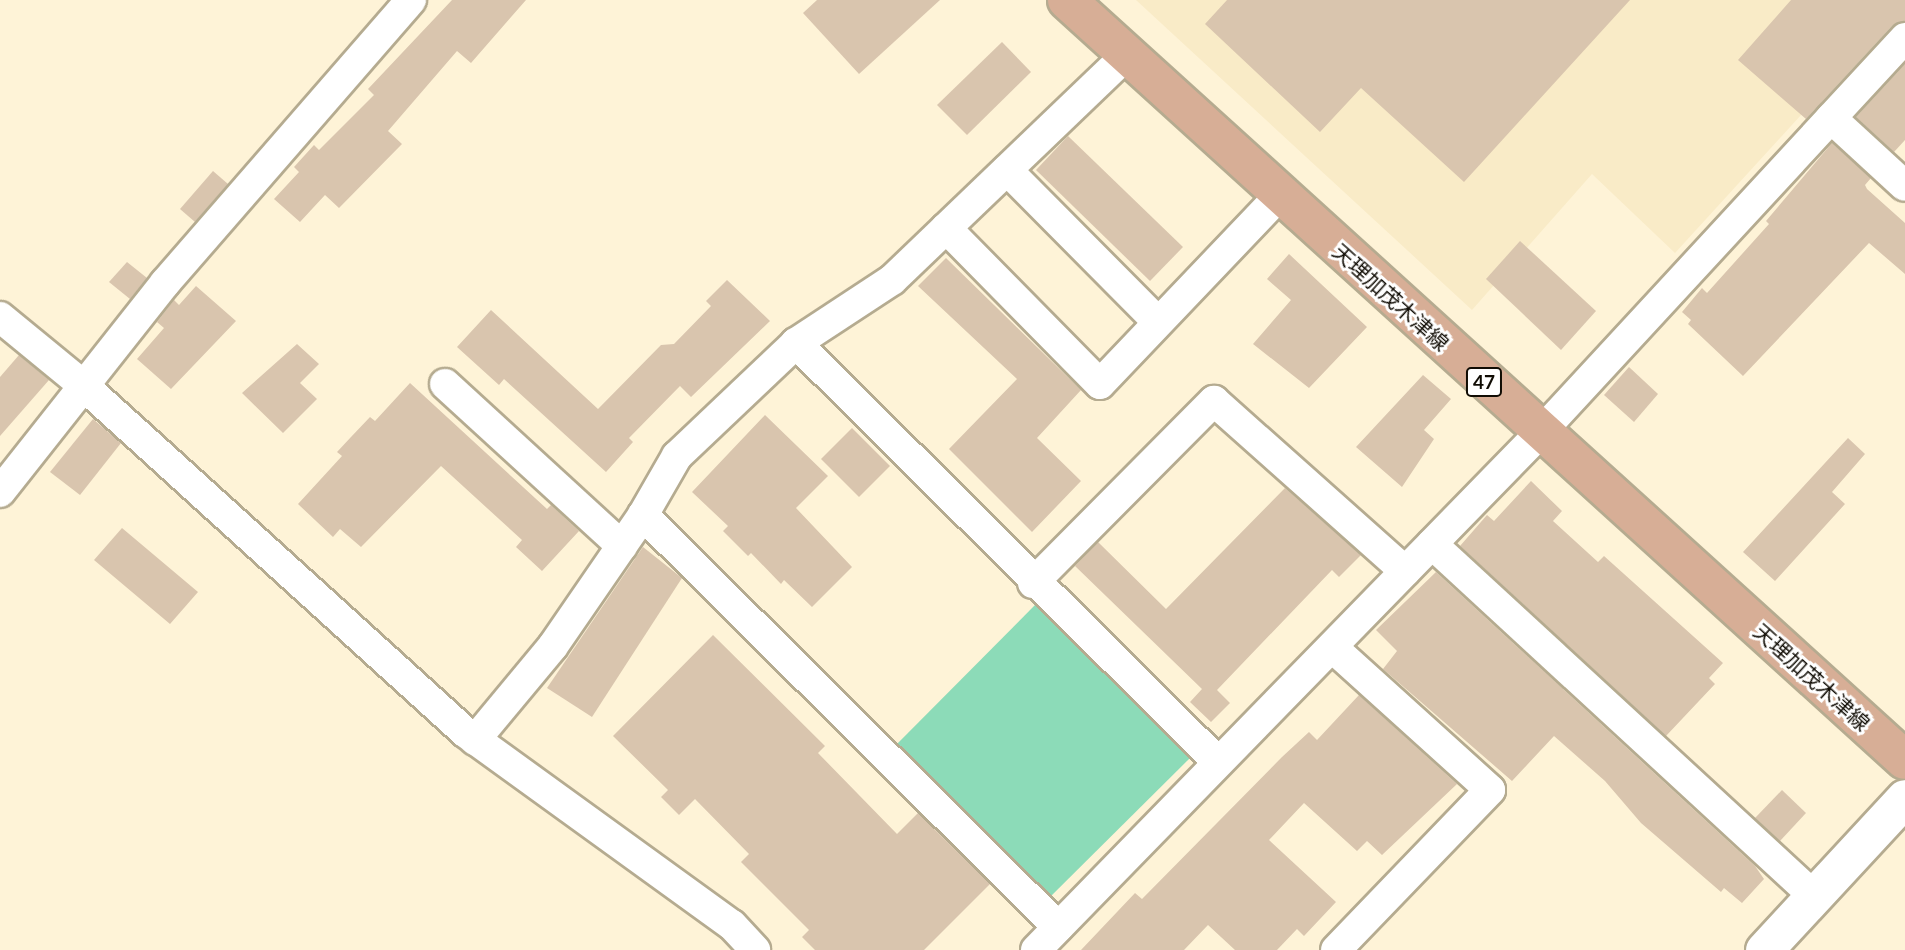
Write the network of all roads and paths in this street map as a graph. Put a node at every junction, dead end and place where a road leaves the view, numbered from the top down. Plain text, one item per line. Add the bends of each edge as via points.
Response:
1 (411, 0) edge
2 (1067, 0) edge
3 (1905, 37) edge
4 (1126, 55) junction
5 (1831, 118) junction
6 (1007, 170) junction
7 (1905, 186) edge
8 (1280, 195) junction
9 (946, 228) junction
10 (0, 317) edge
11 (1158, 322) junction
12 (796, 343) junction
13 (444, 384) dead end
14 (84, 386) junction
15 (1540, 433) junction
16 (0, 492) edge
17 (643, 515) junction
18 (1432, 544) junction
19 (622, 546) junction
20 (1405, 571) junction
21 (1033, 583) junction
22 (1332, 647) junction
23 (475, 740) junction
24 (1905, 760) edge
25 (1218, 762) junction
26 (1905, 798) edge
27 (1814, 896) junction
28 (1058, 926) junction
29 (755, 950) edge
30 (1036, 950) edge
31 (1336, 950) edge
32 (1764, 950) edge

1 - 14 street via 165,283
2 - 4 main road, 天理加茂木津線 / 47
3 - 5 street
4 - 6 street
4 - 8 main road, 天理加茂木津線 / 47
5 - 7 street
5 - 15 street
6 - 9 street
6 - 11 street
8 - 11 street
8 - 15 main road, 天理加茂木津線 / 47
9 - 11 street via 1100,384
9 - 12 street via 892,280
10 - 14 street
12 - 17 street via 677,456
12 - 21 street
13 - 19 street
14 - 16 street
14 - 23 street
15 - 18 street
15 - 24 main road, 天理加茂木津線 / 47
17 - 19 street
17 - 28 street
18 - 20 street
18 - 27 street
19 - 23 street via 553,646
20 - 21 street via 1214,401
20 - 22 street
21 - 25 street
22 - 25 street
22 - 31 street via 1490,790
23 - 29 street via 732,926
25 - 28 street
26 - 27 street
27 - 32 street
28 - 30 street

